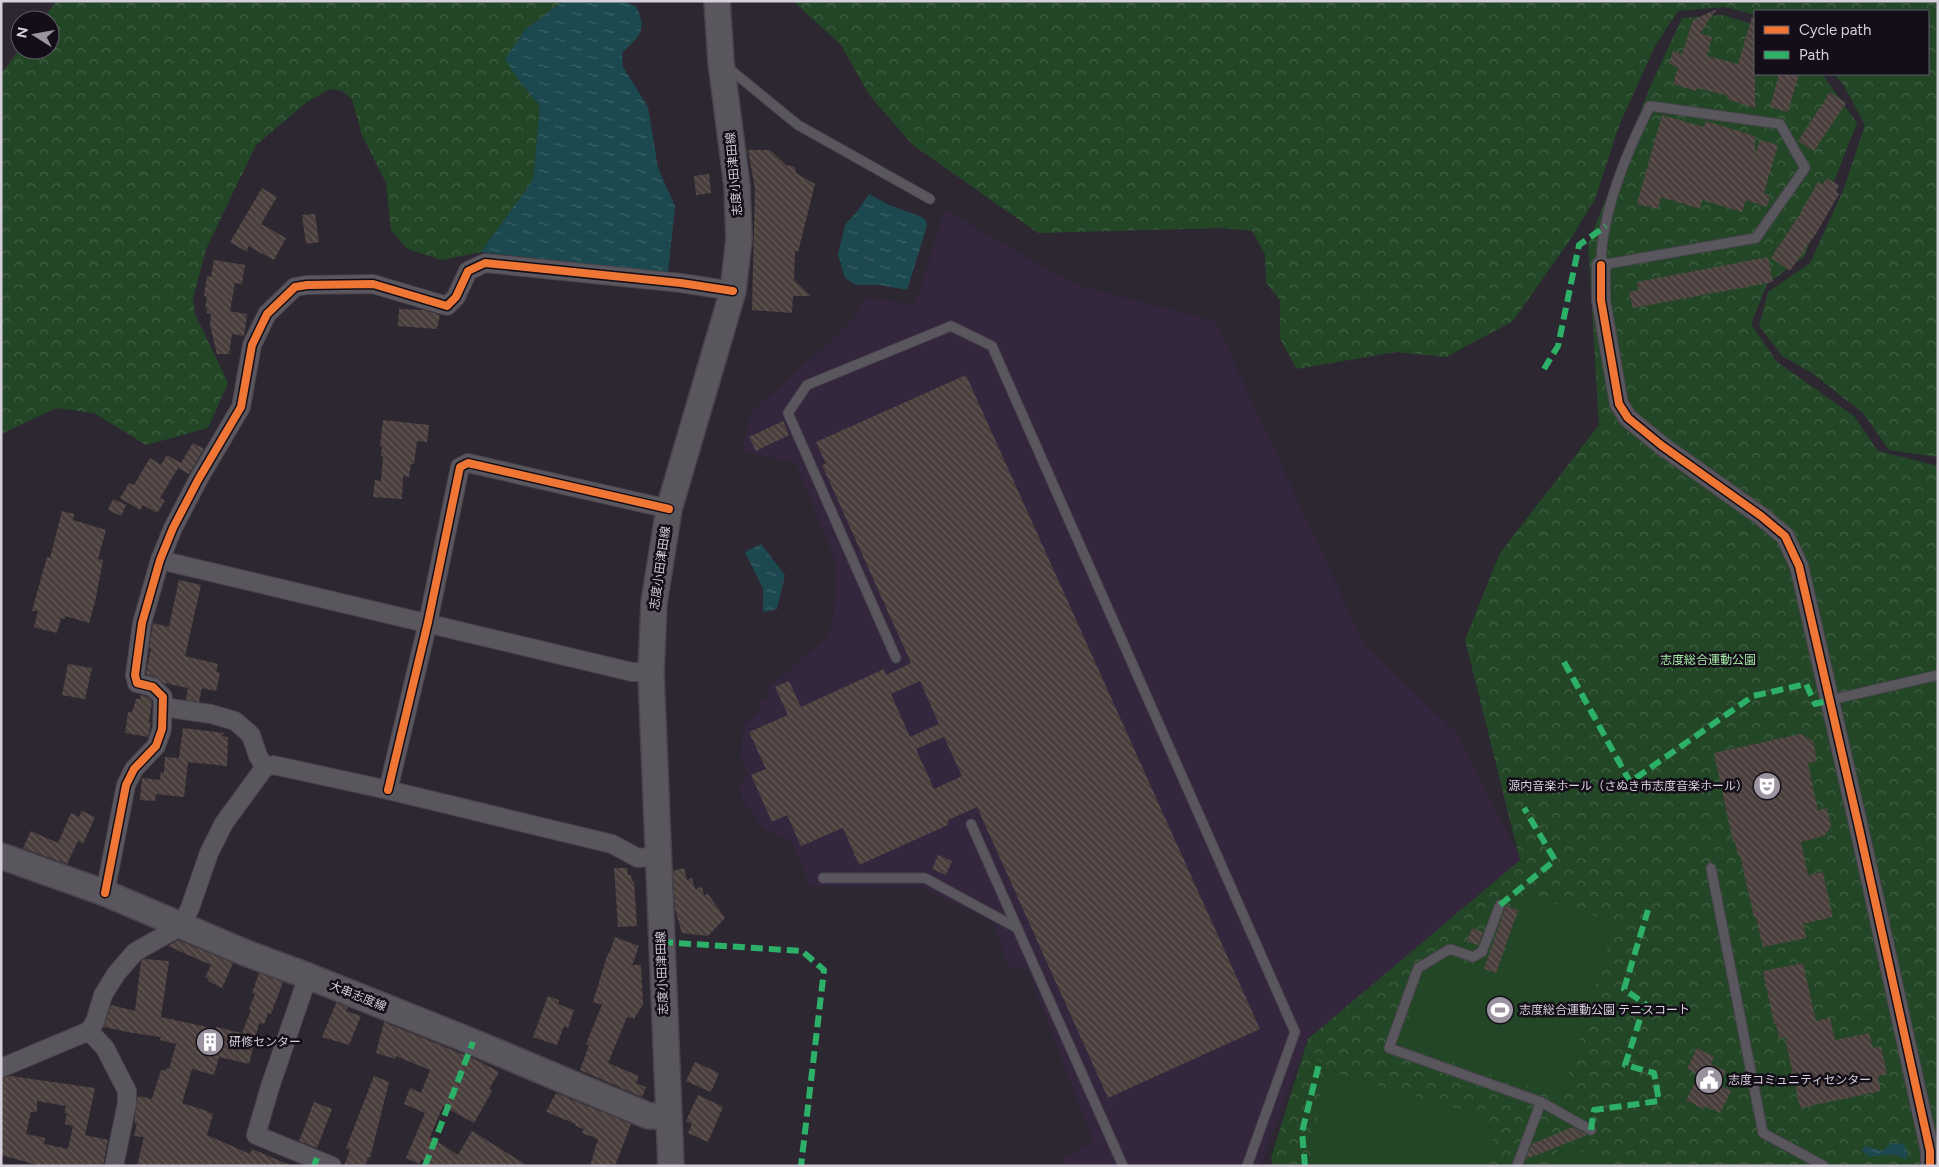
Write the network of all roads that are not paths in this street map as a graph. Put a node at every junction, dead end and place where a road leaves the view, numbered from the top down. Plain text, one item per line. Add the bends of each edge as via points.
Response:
1 (717, 1) edge
2 (721, 62) junction
3 (930, 199) dead end
4 (1601, 266) junction
5 (732, 291) junction
6 (669, 509) junction
7 (160, 560) junction
8 (428, 622) junction
9 (896, 658) dead end
10 (651, 672) junction
11 (1937, 672) edge
12 (1830, 700) junction
13 (163, 707) junction
14 (265, 767) junction
15 (388, 790) junction
16 (971, 824) dead end
17 (1, 856) edge
18 (658, 856) junction
19 (1711, 868) dead end
20 (823, 878) dead end
21 (105, 893) junction
22 (1500, 905) dead end
23 (181, 926) junction
24 (1017, 928) junction
25 (308, 976) junction
26 (89, 1031) junction
27 (1, 1068) edge
28 (1541, 1102) junction
29 (667, 1116) junction
30 (1591, 1130) dead end
31 (114, 1166) edge
32 (332, 1166) edge
33 (670, 1166) edge
34 (1124, 1166) edge
35 (1247, 1166) edge
36 (1517, 1166) edge
37 (1824, 1166) edge
38 (1930, 1166) edge

1 - 2 main road, 志度小田津田線
2 - 3 lane via 798,126
2 - 5 main road, 志度小田津田線 via 737,186 739,239
4 - 4 lane via 1756,238 1805,168 1780,124 1650,106 1635,135 1608,213
4 - 12 street via 1601,300 1619,404 1628,418 1661,445 1785,536 1799,566
5 - 6 main road, 志度小田津田線
5 - 7 street via 485,263 468,271 456,297 447,306 372,284 294,287 267,314 252,344 241,406 181,512
6 - 8 street via 468,464 460,467
6 - 10 main road, 志度小田津田線 via 654,603
7 - 8 street
7 - 13 street via 142,623 134,675 137,683 153,687 163,697
8 - 10 street via 632,672
8 - 15 street
9 - 35 lane via 788,413 807,385 951,326 992,346 1295,1032
10 - 18 main road, 志度小田津田線
11 - 12 lane
12 - 38 street via 1930,1151
13 - 14 street via 235,721 251,735
13 - 21 street via 162,729 156,746 134,769 126,785
14 - 15 street via 273,765
14 - 23 street via 224,823
15 - 18 street via 612,844 638,858
16 - 24 lane
17 - 21 main road, 大串志度線
18 - 29 main road, 志度小田津田線
19 - 37 lane via 1763,1133
20 - 24 lane via 925,878
21 - 23 main road, 大串志度線
22 - 28 lane via 1482,952 1473,957 1450,949 1418,968 1389,1048
23 - 25 main road, 大串志度線
23 - 26 street via 135,952 103,995
24 - 34 lane
25 - 29 main road, 大串志度線 via 649,1116
25 - 32 street via 256,1135
26 - 27 street
26 - 31 street via 105,1048 127,1091
28 - 30 lane
28 - 36 lane
29 - 33 main road

